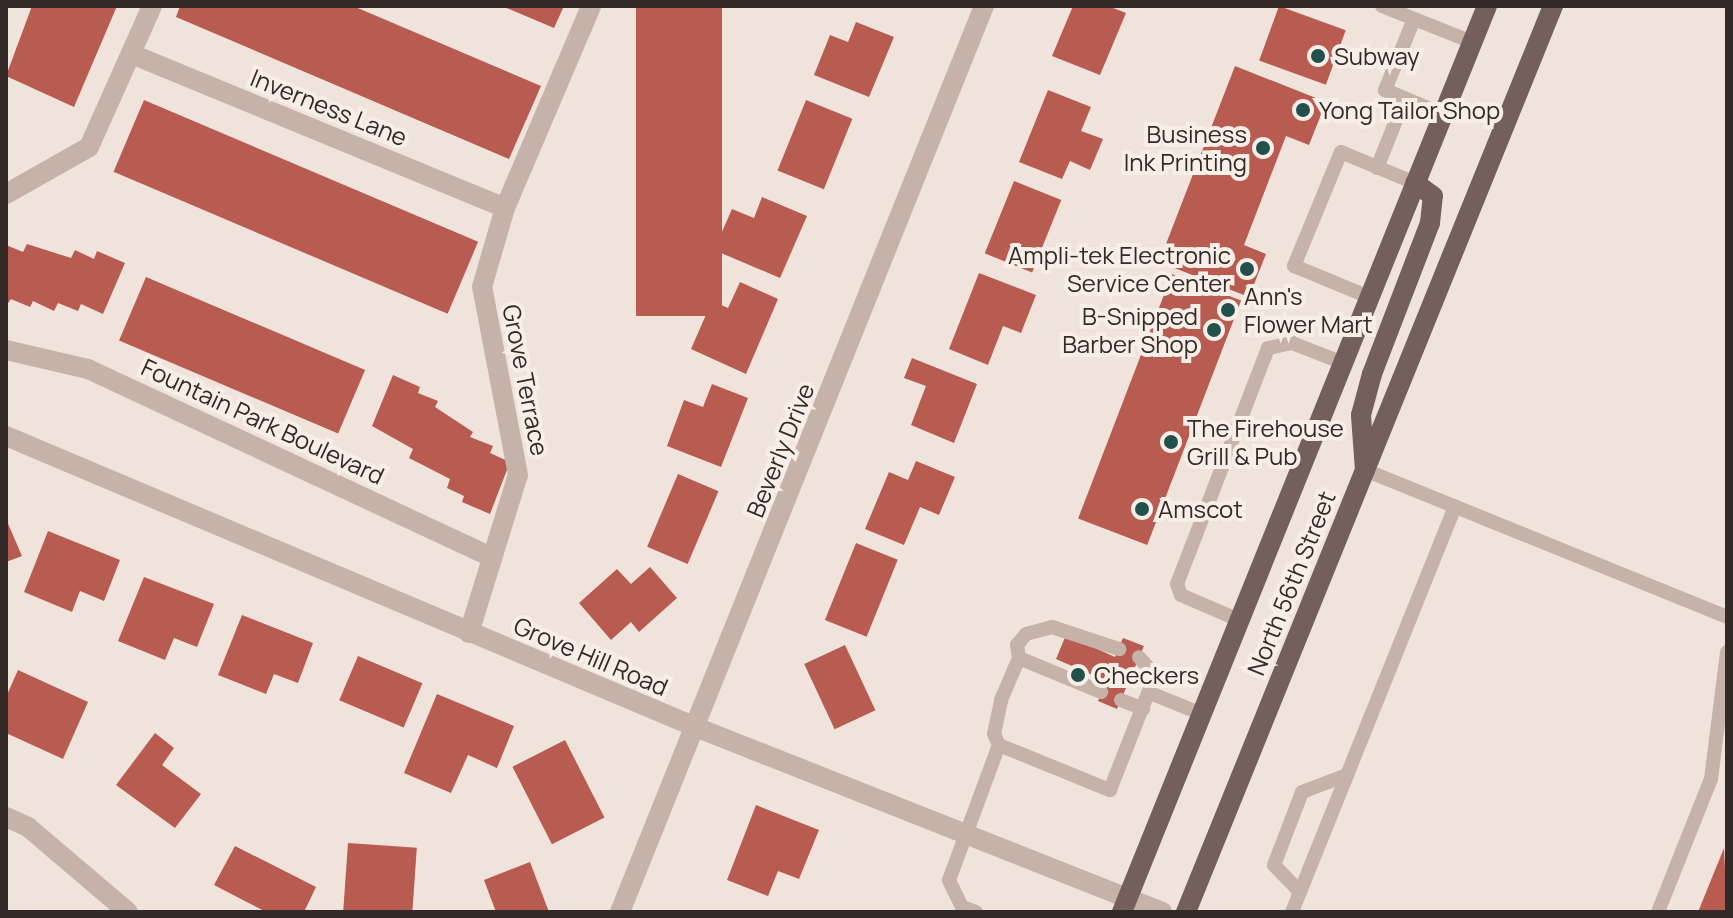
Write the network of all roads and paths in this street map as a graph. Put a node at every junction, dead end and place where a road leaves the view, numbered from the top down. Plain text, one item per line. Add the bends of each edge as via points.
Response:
1 (152, 6) edge
2 (591, 6) edge
3 (984, 6) edge
4 (1382, 6) edge
5 (1487, 6) edge
6 (1549, 10) edge
7 (1414, 19) junction
8 (1472, 42) junction
9 (134, 55) junction
10 (1405, 98) junction
11 (1442, 114) junction
12 (1377, 168) junction
13 (1415, 183) junction
14 (6, 194) edge
15 (505, 208) junction
16 (1369, 297) junction
17 (6, 350) edge
18 (1343, 363) junction
19 (6, 436) edge
20 (1365, 470) junction
21 (1455, 507) junction
22 (492, 557) junction
23 (1727, 617) edge
24 (1239, 620) junction
25 (469, 633) junction
26 (1119, 649) dead end
27 (1727, 652) edge
28 (1139, 657) dead end
29 (1019, 658) junction
30 (1101, 692) dead end
31 (1150, 693) junction
32 (1121, 700) dead end
33 (1143, 709) junction
34 (1202, 714) junction
35 (698, 728) junction
36 (999, 745) junction
37 (1347, 775) junction
38 (6, 817) edge
39 (964, 833) junction
40 (1300, 892) junction
41 (1125, 905) edge
42 (128, 912) edge
43 (620, 912) edge
44 (976, 912) edge
45 (1162, 912) edge
46 (1186, 912) edge
47 (1292, 912) edge
48 (1658, 912) edge

1 - 9 street
2 - 15 street, Grove Terrace
3 - 35 street, Beverly Drive
4 - 7 lane
5 - 8 main road, North 56th Street
6 - 20 main road, North 56th Street
7 - 8 lane
7 - 10 lane via 1385,90
8 - 11 main road, North 56th Street
9 - 14 street via 89,147
9 - 15 street, Inverness Lane
10 - 11 lane
10 - 12 lane
11 - 13 main road, North 56th Street
12 - 13 lane
12 - 16 lane via 1341,152 1294,266
13 - 16 main road, North 56th Street
13 - 20 main road via 1433,196 1430,223 1368,388 1360,443
15 - 22 street, Grove Terrace via 482,287 518,475
16 - 18 main road, North 56th Street
17 - 22 street, Fountain Park Boulevard via 88,369
18 - 24 main road, North 56th Street
18 - 24 lane via 1278,343 1268,348 1177,584 1181,595
19 - 25 street, Grove Hill Road
20 - 21 lane
20 - 46 main road, North 56th Street
21 - 23 lane
21 - 37 lane
22 - 25 street, Grove Terrace
24 - 34 main road, North 56th Street
25 - 35 street, Grove Hill Road
26 - 29 lane via 1052,627 1026,634 1017,645
27 - 48 lane via 1711,779
28 - 31 lane via 1153,668
29 - 30 lane
29 - 36 lane via 1001,700 994,734
31 - 33 lane
31 - 34 lane
32 - 33 lane
33 - 36 lane via 1110,790
34 - 41 main road, North 56th Street
35 - 39 street, Grove Hill Road
35 - 43 street, Beverly Drive
36 - 39 lane
37 - 40 lane
37 - 40 lane via 1302,792 1274,865
38 - 42 street via 28,827
39 - 41 street, Grove Hill Road
39 - 44 lane via 949,880 962,907
40 - 47 lane
41 - 45 street, Grove Hill Road

